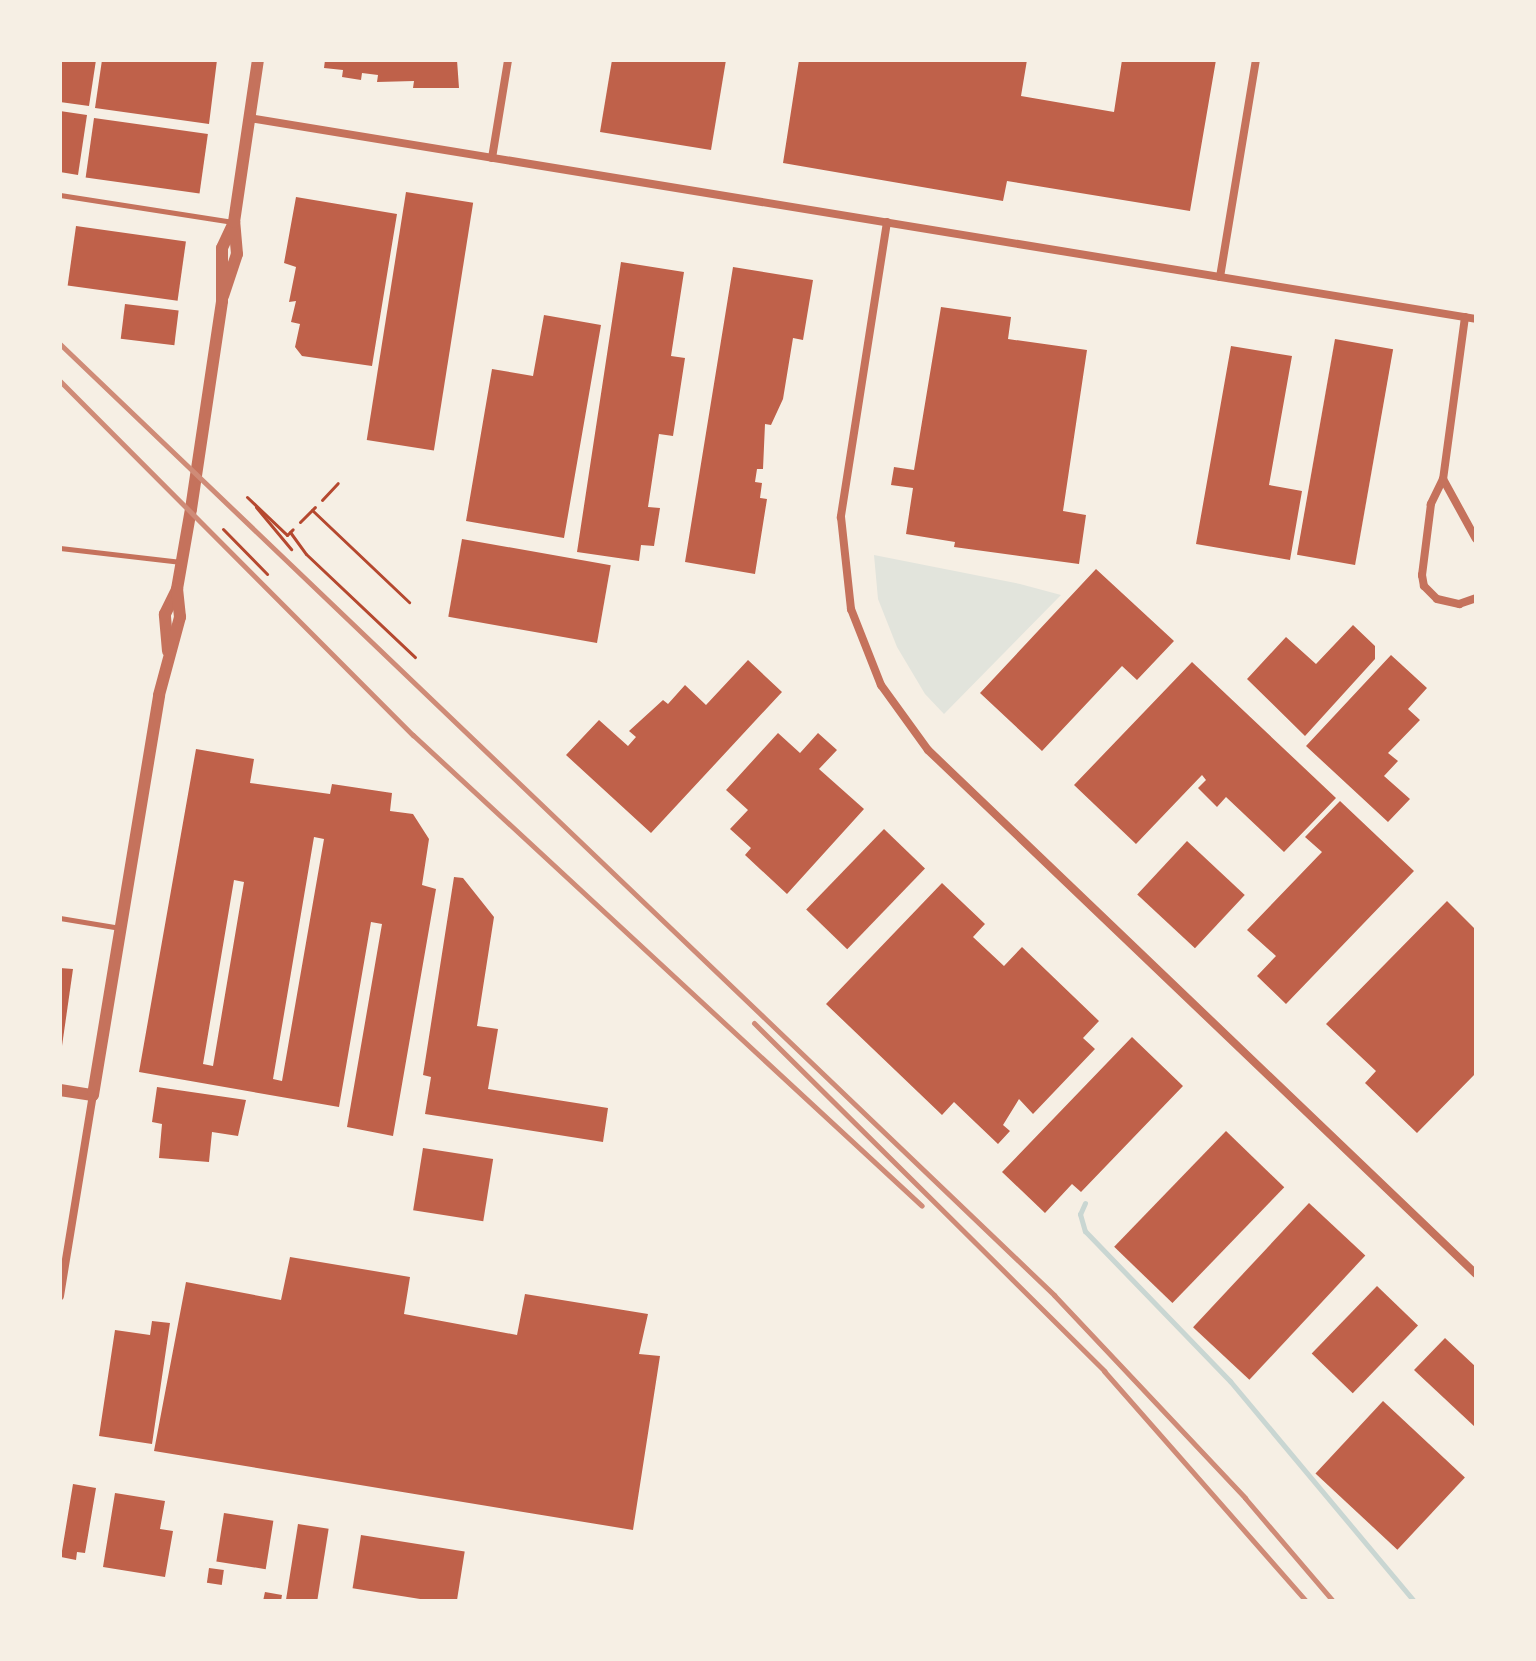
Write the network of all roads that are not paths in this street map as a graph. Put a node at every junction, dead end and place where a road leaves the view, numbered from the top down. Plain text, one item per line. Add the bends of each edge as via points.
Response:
1 (258, 60) edge
2 (508, 60) edge
3 (1256, 60) edge
4 (249, 118) junction
5 (492, 158) junction
6 (60, 195) edge
7 (234, 222) junction
8 (887, 222) junction
9 (1220, 277) junction
10 (1465, 317) junction
11 (1476, 319) edge
12 (1443, 479) junction
13 (1476, 539) edge
14 (60, 548) edge
15 (182, 562) junction
16 (1476, 598) edge
17 (60, 918) edge
18 (121, 928) junction
19 (60, 1090) edge
20 (93, 1095) junction
21 (1476, 1274) edge
22 (60, 1296) edge

1 - 4 street
2 - 5 street
3 - 9 street
4 - 5 street
4 - 7 street
5 - 8 street
6 - 7 lane
7 - 15 street via 222,248 222,301
8 - 9 street
8 - 21 street via 841,517 851,609 881,685 928,750
9 - 10 street
10 - 11 street
10 - 12 street
12 - 13 street
12 - 16 street via 1431,504 1422,559 1424,586 1447,603
14 - 15 lane
15 - 18 street via 165,614 168,651
17 - 18 lane
18 - 20 street
19 - 20 street
20 - 22 street

